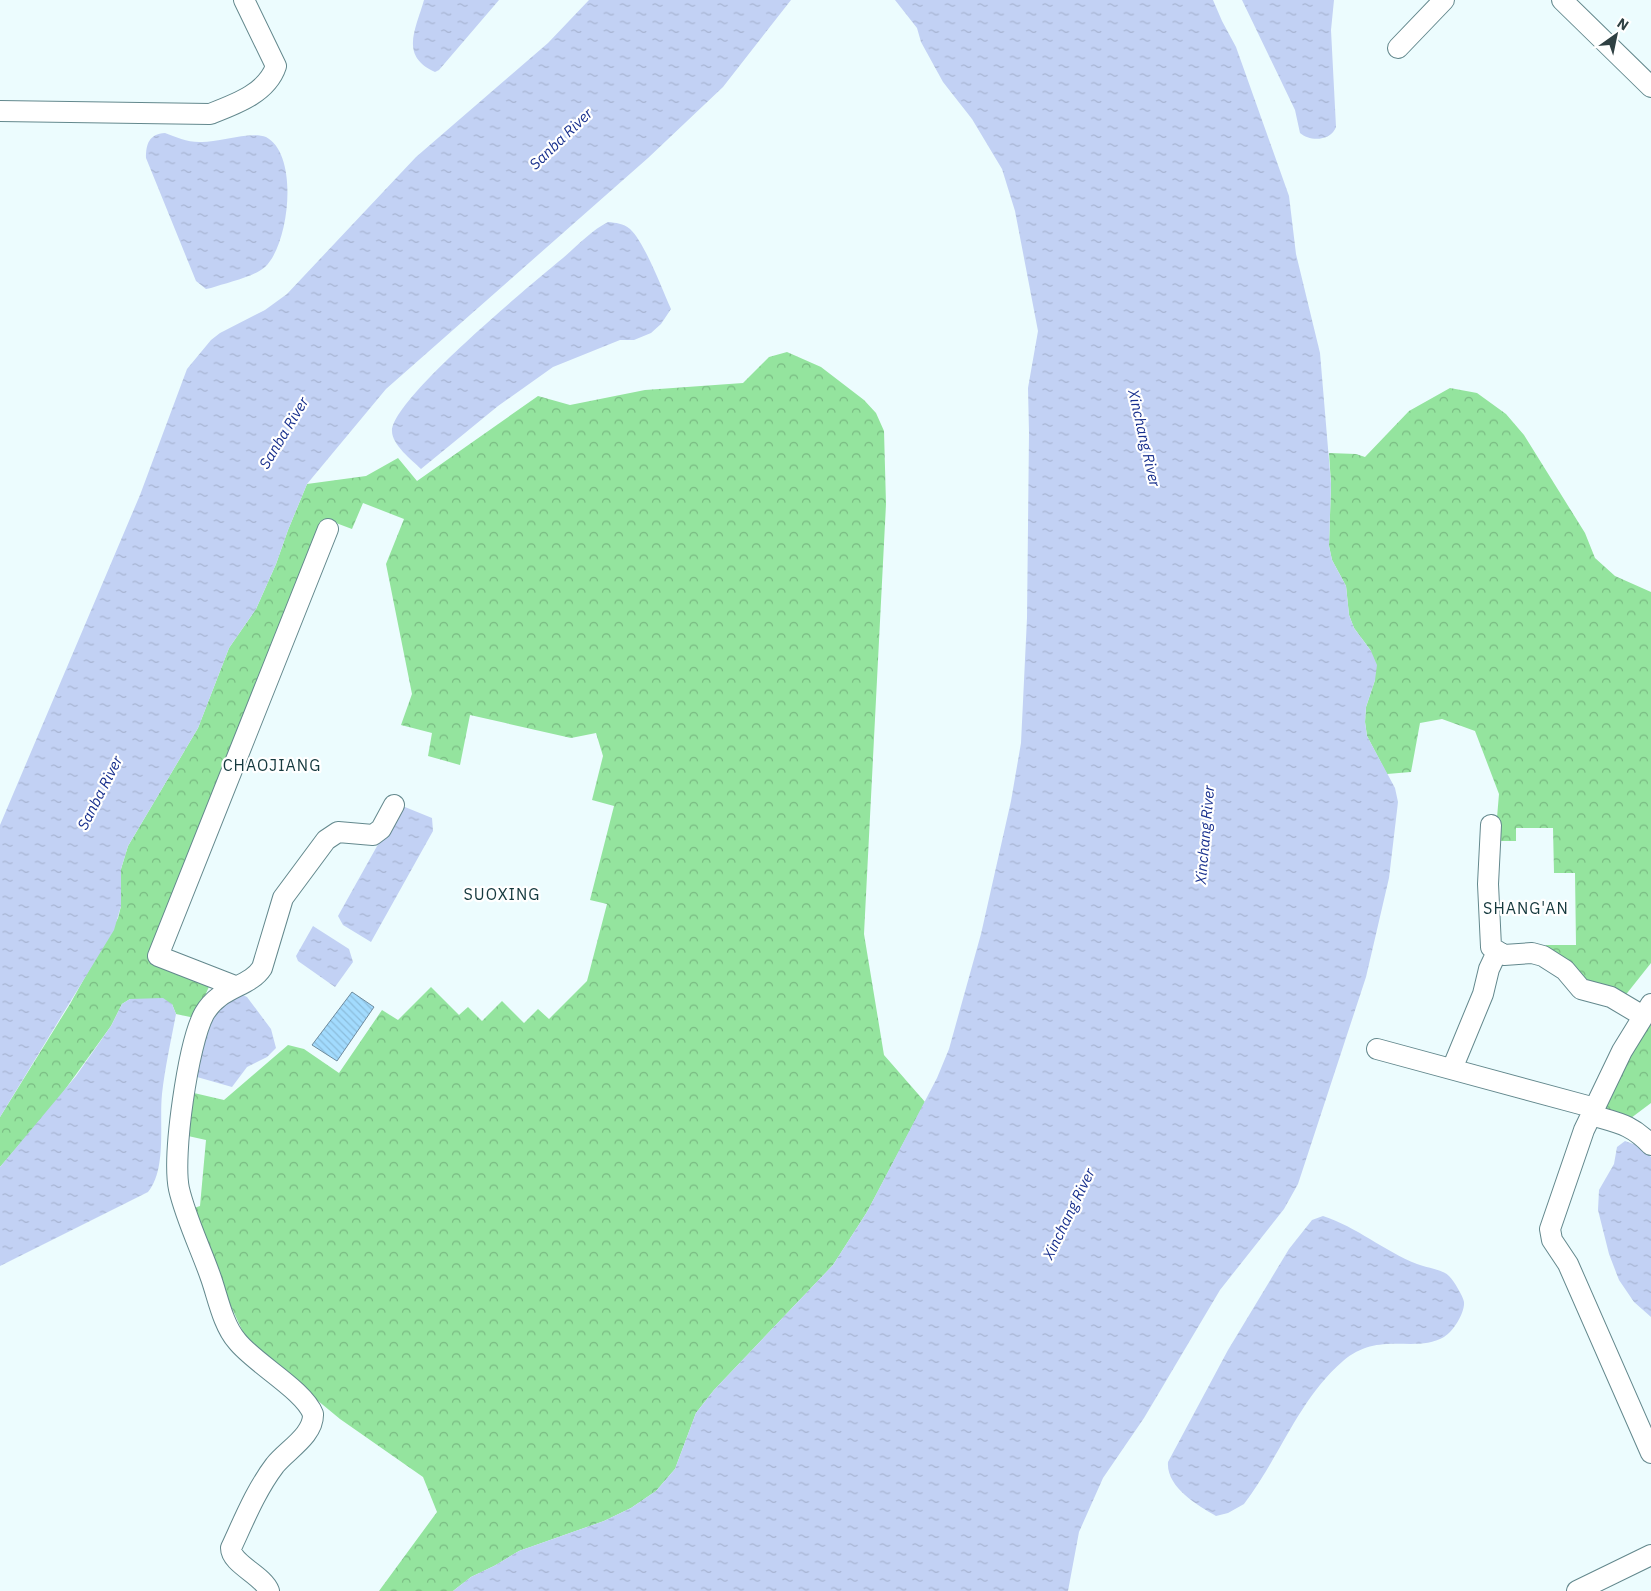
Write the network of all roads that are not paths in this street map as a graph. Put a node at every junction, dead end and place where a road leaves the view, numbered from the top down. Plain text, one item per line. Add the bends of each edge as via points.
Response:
1 (244, 0) edge
2 (1444, 0) edge
3 (1562, 0) edge
4 (1398, 48) dead end
5 (1651, 87) edge
6 (0, 111) edge
7 (328, 528) dead end
8 (394, 805) dead end
9 (1491, 825) dead end
10 (1497, 952) junction
11 (235, 986) junction
12 (1647, 1010) edge
13 (1377, 1049) dead end
14 (1452, 1068) junction
15 (1593, 1112) junction
16 (1651, 1145) edge
17 (1651, 1453) edge
18 (1651, 1555) edge
19 (269, 1591) edge
20 (1577, 1591) edge

1 - 6 street via 276,66 261,89 223,109 210,114
2 - 4 street
3 - 5 street
7 - 11 street via 158,956
8 - 11 street via 381,829 373,836 338,832 326,840 283,898 262,968
9 - 10 street via 1489,940
10 - 12 street via 1543,956 1566,970 1581,989
10 - 14 street
11 - 19 street via 219,995 204,1016 190,1056 177,1176 185,1208 234,1337 301,1397 313,1414 307,1432 275,1465 256,1495 231,1548 234,1557
12 - 15 street via 1622,1050
13 - 14 street
14 - 15 street
15 - 16 street via 1637,1131
15 - 17 street via 1553,1216 1550,1236 1568,1264
18 - 20 street

